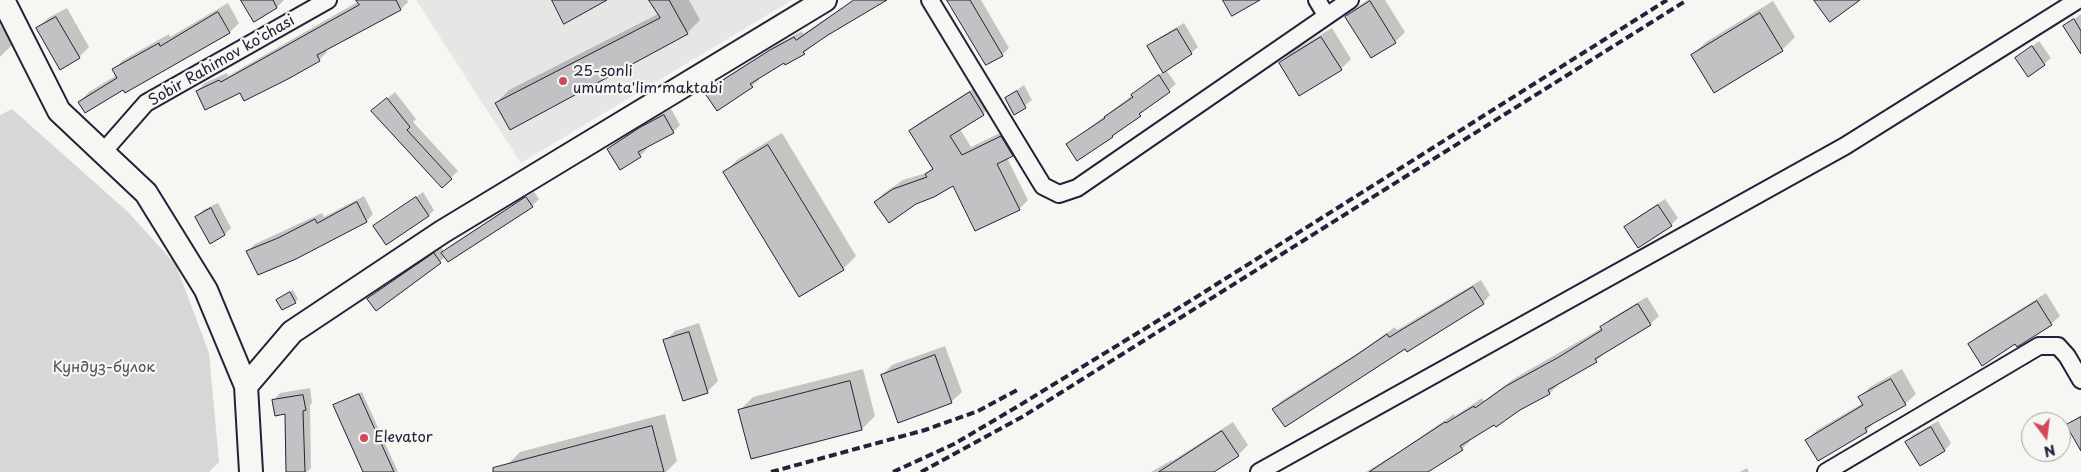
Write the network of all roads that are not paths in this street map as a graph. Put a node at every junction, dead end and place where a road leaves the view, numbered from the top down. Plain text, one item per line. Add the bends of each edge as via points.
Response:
1 (3, 0) edge
2 (328, 0) edge
3 (826, 0) edge
4 (930, 0) edge
5 (1317, 0) edge
6 (1350, 0) edge
7 (2078, 0) edge
8 (1326, 15) junction
9 (103, 152) junction
10 (2081, 380) edge
11 (246, 386) junction
12 (1832, 471) edge
13 (251, 472) edge
14 (1259, 472) edge

1 - 9 street via 59,111
2 - 9 street, Sobir Rahimov ko'chasi via 146,103
3 - 11 street via 442,232 292,332
4 - 8 street via 1042,186 1059,194 1077,188
5 - 8 street
6 - 8 street
7 - 14 street via 1845,146
9 - 11 street via 146,193 206,290
10 - 12 street via 2058,346 2039,346
11 - 13 street

